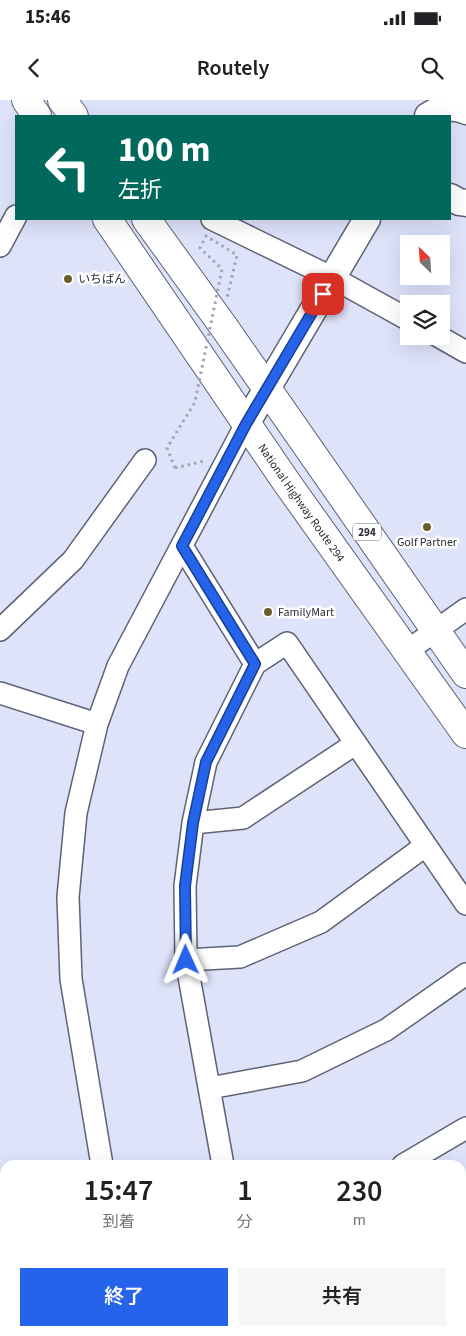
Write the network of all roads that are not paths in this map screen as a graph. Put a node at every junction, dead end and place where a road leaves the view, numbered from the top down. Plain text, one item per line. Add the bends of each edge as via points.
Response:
1 (26, 100) edge
2 (62, 100) edge
3 (36, 115) edge
4 (73, 115) edge
5 (451, 198) edge
6 (466, 203) edge
7 (15, 218) edge
8 (108, 220) edge
9 (147, 220) edge
10 (214, 220) edge
11 (366, 220) edge
12 (0, 246) edge
13 (333, 278) junction
14 (400, 315) edge
15 (450, 343) edge
16 (466, 352) edge
17 (267, 389) junction
18 (246, 424) junction
19 (145, 460) dead end
20 (182, 546) junction
21 (466, 609) edge
22 (0, 630) edge
23 (435, 630) junction
24 (407, 652) junction
25 (255, 664) junction
26 (466, 674) edge
27 (0, 693) edge
28 (97, 724) junction
29 (466, 734) edge
30 (356, 744) junction
31 (193, 823) junction
32 (425, 846) junction
33 (466, 904) edge
34 (186, 960) junction
35 (466, 974) edge
36 (210, 1088) junction
37 (466, 1128) edge
38 (101, 1160) edge
39 (222, 1160) edge
40 (412, 1160) edge

1 - 3 highway
2 - 4 highway
5 - 6 main road
7 - 12 street
8 - 18 highway, National Highway Route 294
9 - 17 highway, 294
10 - 13 street
11 - 13 main road
13 - 14 street
13 - 17 main road
15 - 16 street
17 - 18 main road
17 - 23 highway, 294
18 - 20 street
18 - 24 highway, National Highway Route 294
19 - 22 street via 73,560
20 - 25 street
20 - 28 street via 118,666
21 - 23 street
23 - 24 street
23 - 26 highway, 294
24 - 29 highway, National Highway Route 294
25 - 30 street via 287,643
25 - 31 street via 206,762
27 - 28 street
28 - 38 street via 76,813 68,897 71,979
30 - 31 street via 243,818
30 - 32 street
31 - 34 street via 185,886
32 - 33 street
32 - 34 street via 321,922 240,957
34 - 36 street
35 - 36 street via 386,1030 302,1071
36 - 39 street
37 - 40 street

